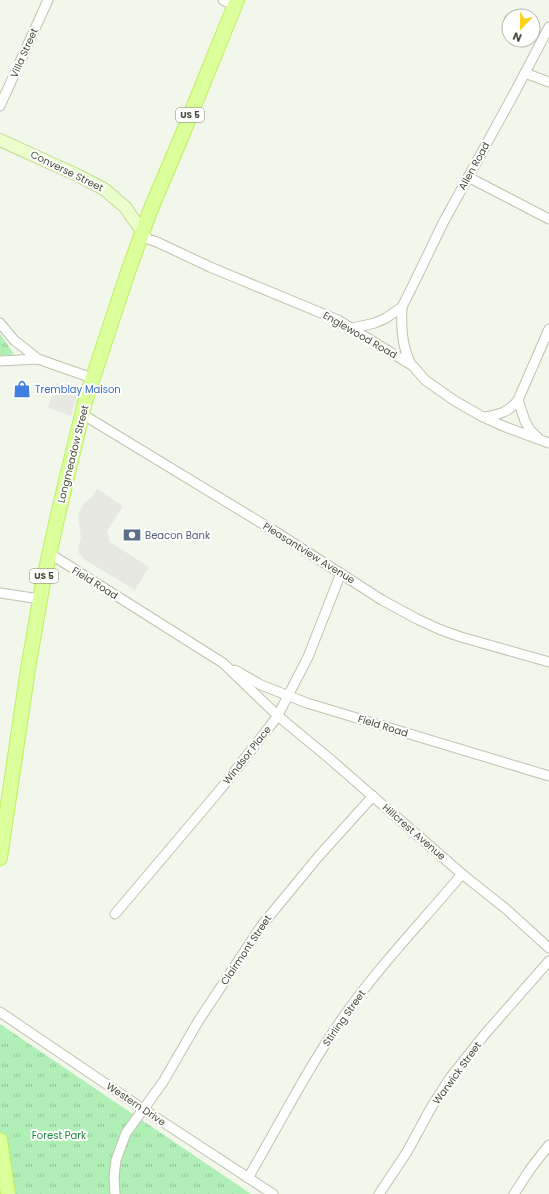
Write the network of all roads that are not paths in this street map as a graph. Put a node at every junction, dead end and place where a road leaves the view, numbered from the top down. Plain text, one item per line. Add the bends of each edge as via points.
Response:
1 (48, 0) edge
2 (232, 2) edge
3 (549, 27) edge
4 (526, 73) junction
5 (549, 82) edge
6 (0, 106) edge
7 (0, 140) edge
8 (468, 177) junction
9 (549, 219) edge
10 (142, 230) junction
11 (402, 307) junction
12 (0, 322) edge
13 (352, 328) junction
14 (549, 329) edge
15 (38, 359) junction
16 (0, 361) edge
17 (413, 366) junction
18 (92, 378) junction
19 (518, 400) junction
20 (82, 414) junction
21 (483, 417) junction
22 (539, 439) junction
23 (549, 443) edge
24 (49, 555) junction
25 (341, 573) junction
26 (0, 593) edge
27 (40, 599) junction
28 (549, 662) edge
29 (223, 663) junction
30 (289, 696) junction
31 (278, 716) junction
32 (549, 776) edge
33 (373, 796) junction
34 (4, 805) edge
35 (0, 858) edge
36 (462, 874) junction
37 (115, 914) dead end
38 (549, 948) edge
39 (549, 961) edge
40 (0, 1012) edge
41 (144, 1109) junction
42 (0, 1140) edge
43 (549, 1145) edge
44 (248, 1178) junction
45 (8, 1194) edge
46 (115, 1194) edge
47 (273, 1194) edge
48 (378, 1194) edge
49 (514, 1194) edge

1 - 6 street, Villa Street
2 - 10 main road, Longmeadow Street / US 5 via 181,138
3 - 4 street, Allen Road
4 - 5 street
4 - 8 street, Allen Road
7 - 10 main road, Converse Street via 104,189 125,207
8 - 9 street
8 - 11 street, Allen Road
10 - 13 street, Englewood Road via 148,239 326,314
10 - 18 main road, Longmeadow Street / US 5
11 - 13 street, Allen Road via 375,323
11 - 17 street, Allen Road via 406,355
12 - 15 street via 14,340
13 - 17 street, Englewood Road
14 - 19 street
15 - 16 street
15 - 18 street
17 - 21 street, Englewood Road via 435,388
18 - 20 main road, Longmeadow Street / US 5
19 - 21 street via 507,411
19 - 22 street via 525,421
20 - 24 main road, Longmeadow Street / US 5
20 - 25 street, Pleasantview Avenue
21 - 22 street, Englewood Road
22 - 23 street, Englewood Road
24 - 27 main road, Longmeadow Street / US 5
24 - 29 street, Field Road
25 - 28 street, Pleasantview Avenue via 382,600 435,628
25 - 30 street, Windsor Place via 308,657
26 - 27 street
27 - 34 main road, Longmeadow Street / US 5
29 - 30 street, Field Road via 261,685
29 - 31 street, Field Road
30 - 31 street, Windsor Place
30 - 32 street, Field Road
31 - 33 street, Hillcrest Avenue
31 - 37 street, Windsor Place via 219,791
33 - 36 street, Hillcrest Avenue
33 - 41 street, Clairmont Street via 262,924
34 - 35 main road, Longmeadow Street / US 5
36 - 38 street, Hillcrest Avenue
36 - 44 street, Stirling Street via 386,962 342,1019
39 - 48 street, Warwick Street via 450,1078 407,1152
40 - 41 street, Western Drive
41 - 44 street, Western Drive
41 - 46 street, Clairmont Street via 126,1133 118,1152
42 - 45 main road
43 - 49 street
44 - 47 street, Western Drive

